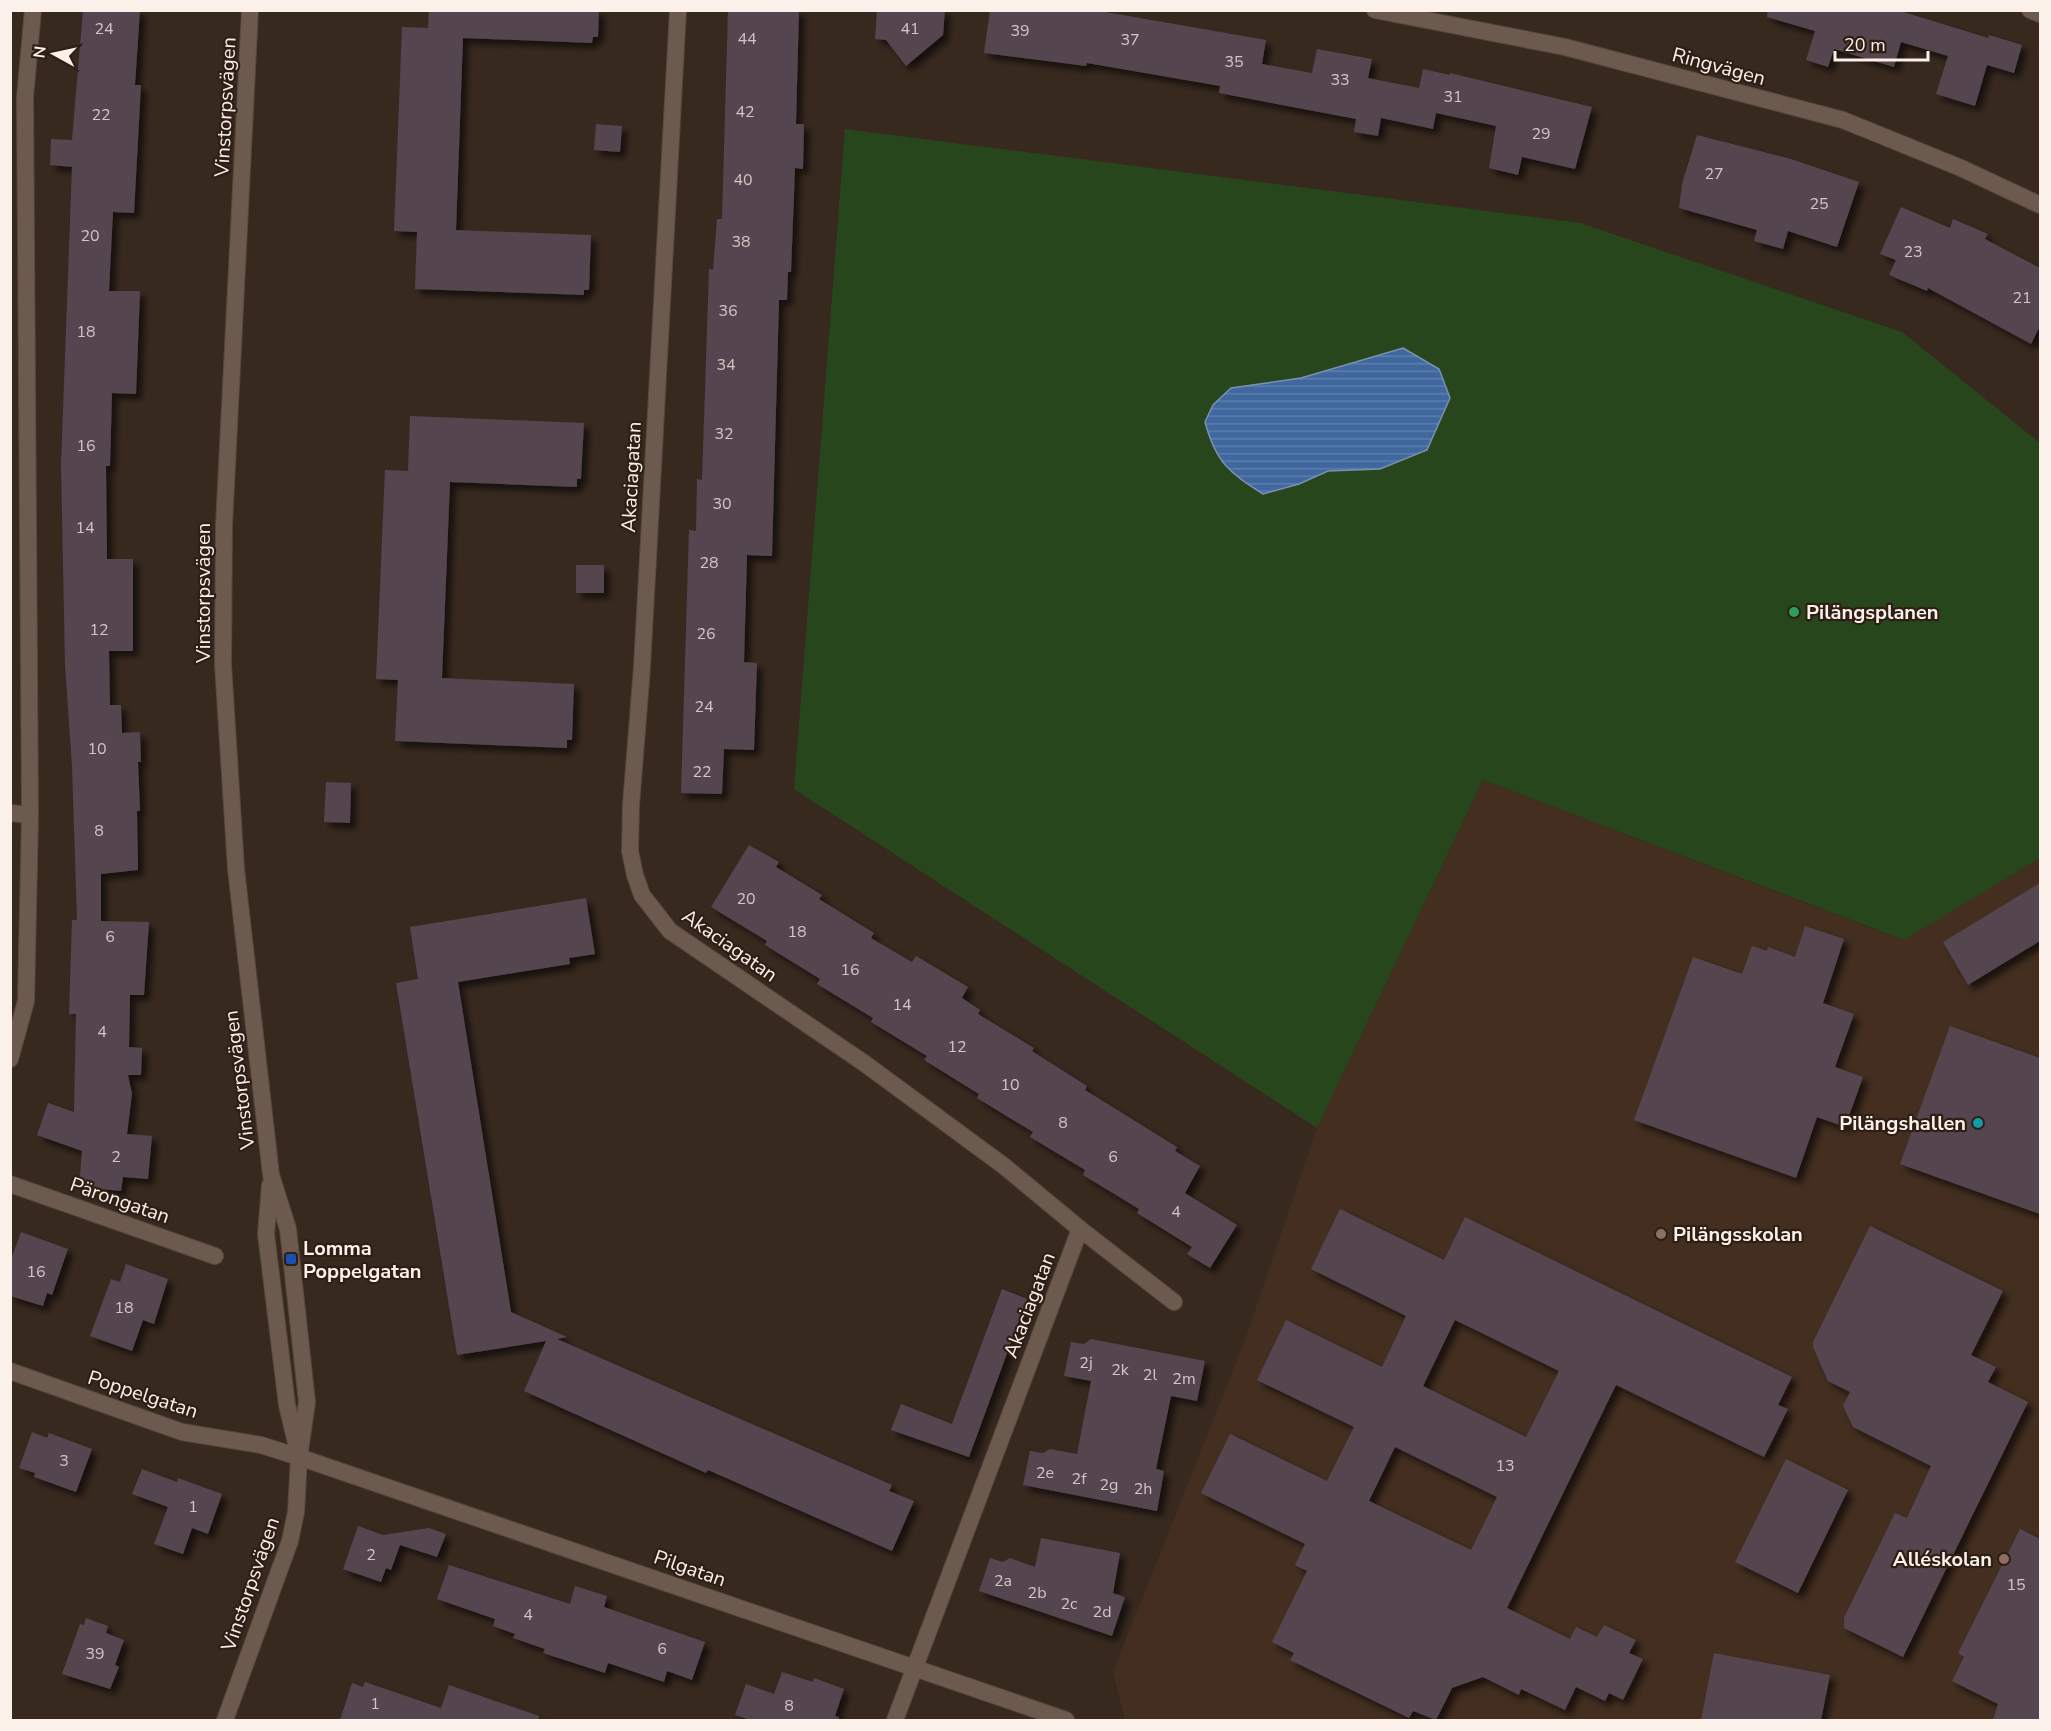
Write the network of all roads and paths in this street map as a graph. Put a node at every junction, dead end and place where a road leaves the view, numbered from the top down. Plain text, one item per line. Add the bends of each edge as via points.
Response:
1 (33, 10) edge
2 (250, 10) edge
3 (678, 10) edge
4 (1374, 10) edge
5 (2030, 10) edge
6 (2040, 14) edge
7 (17, 96) edge
8 (2040, 205) edge
9 (10, 813) edge
10 (30, 815) junction
11 (10, 1059) edge
12 (10, 1184) edge
13 (1080, 1229) junction
14 (215, 1256) dead end
15 (1174, 1302) dead end
16 (10, 1371) edge
17 (299, 1457) junction
18 (914, 1667) junction
19 (225, 1720) edge
20 (895, 1720) edge
21 (1066, 1720) edge

1 - 7 street
2 - 17 street, Vinstorpsvägen via 224,525 223,664 236,869 271,1175 266,1234 286,1405
3 - 13 street, Akaciagatan via 631,805 630,851 635,875 642,895 670,931 864,1063 1004,1166
4 - 8 street, Ringvägen via 1565,47 1843,120
5 - 6 street
7 - 10 street
9 - 10 street
10 - 11 street via 26,1001
12 - 14 street, Pärongatan
13 - 15 street
13 - 18 street, Akaciagatan
16 - 17 street, Poppelgatan via 182,1432 261,1445
17 - 18 street, Pilgatan
17 - 19 street, Vinstorpsvägen via 290,1541
18 - 20 street, Akaciagatan
18 - 21 street, Pilgatan

